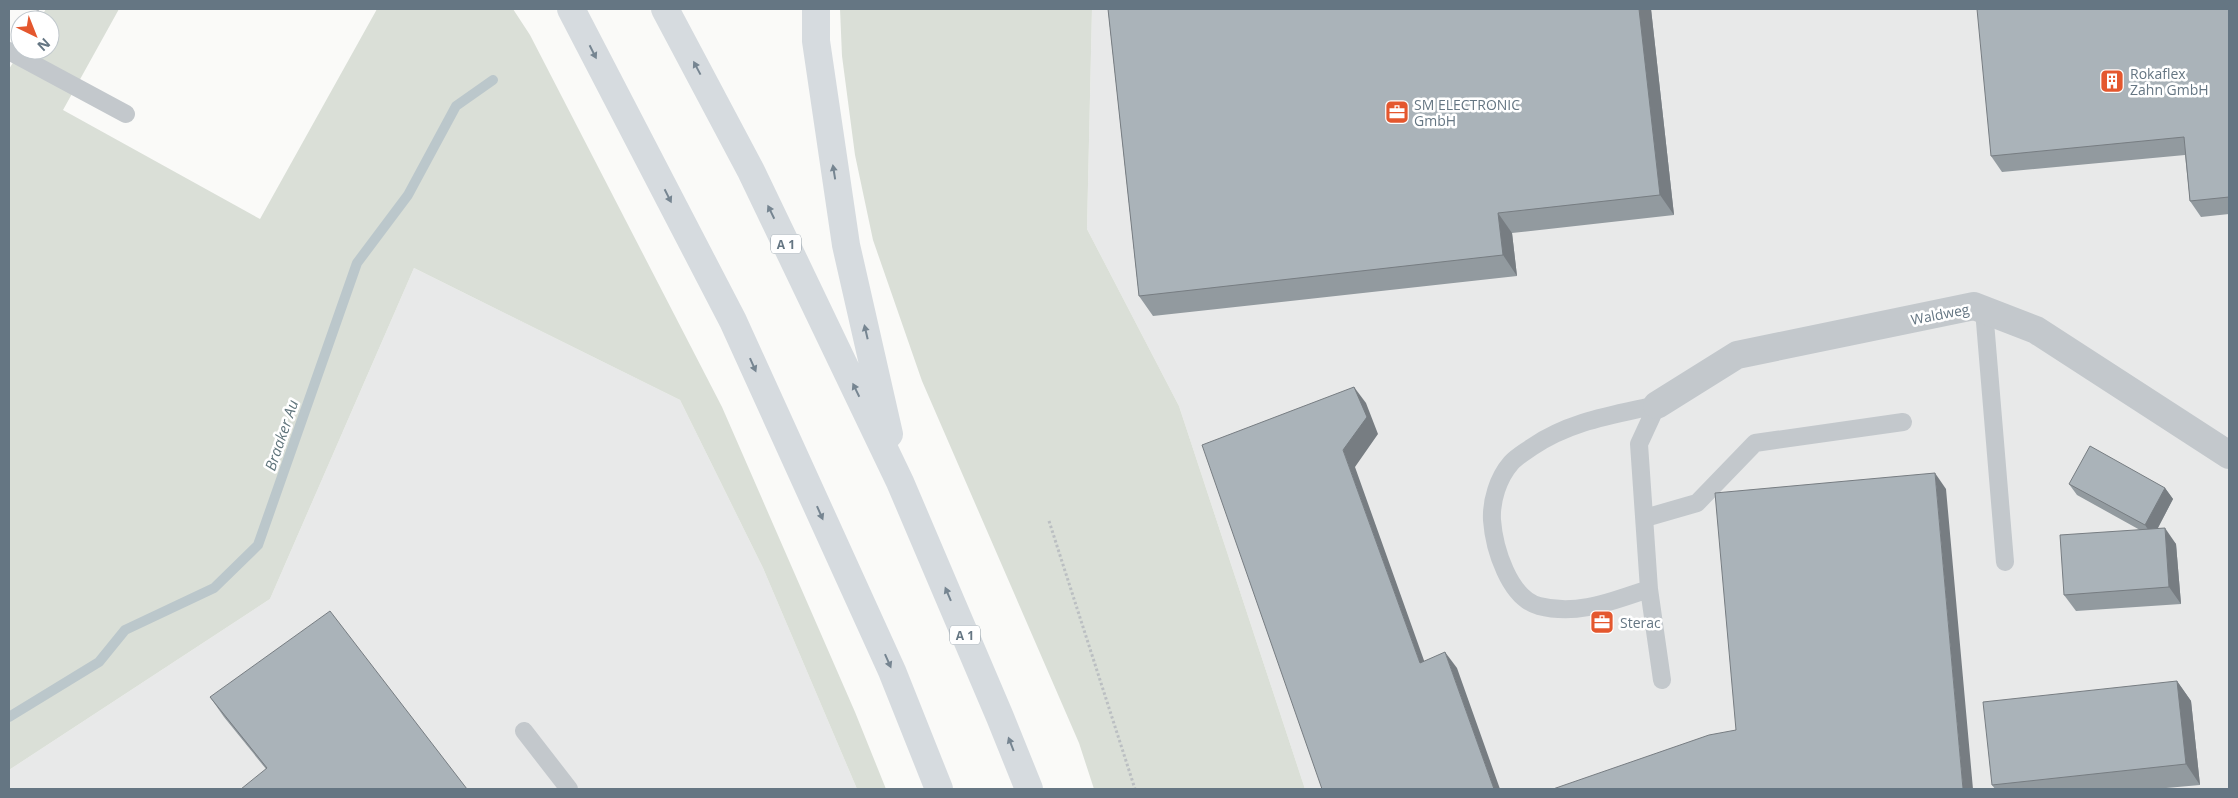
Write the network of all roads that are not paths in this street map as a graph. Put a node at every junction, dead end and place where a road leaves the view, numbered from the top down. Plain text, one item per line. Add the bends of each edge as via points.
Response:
1 (571, 9) edge
2 (665, 9) edge
3 (816, 9) edge
4 (9, 51) edge
5 (126, 114) dead end
6 (1984, 310) junction
7 (1657, 405) junction
8 (1903, 422) dead end
9 (2229, 455) edge
10 (900, 482) junction
11 (1645, 518) junction
12 (2005, 562) dead end
13 (1649, 589) junction
14 (1662, 680) dead end
15 (524, 731) dead end
16 (569, 789) edge
17 (939, 789) edge
18 (1029, 789) edge

1 -> 17 highway via 733,321 892,671
10 -> 2 highway, A 1 via 751,171
10 -> 3 highway via 846,245 817,51
4 - 5 lane
6 - 7 street, Waldweg via 1974,306 1737,355
6 - 9 street, Waldweg via 2036,330
6 - 12 lane
7 - 11 lane via 1639,444
7 - 13 lane via 1583,422 1551,434 1526,451 1511,462 1500,480 1492,521 1504,570 1512,586 1536,605 1574,610 1592,608
8 - 11 lane via 1755,442 1696,503
18 -> 10 highway, A 1
11 - 13 lane
13 - 14 lane
15 - 16 lane

